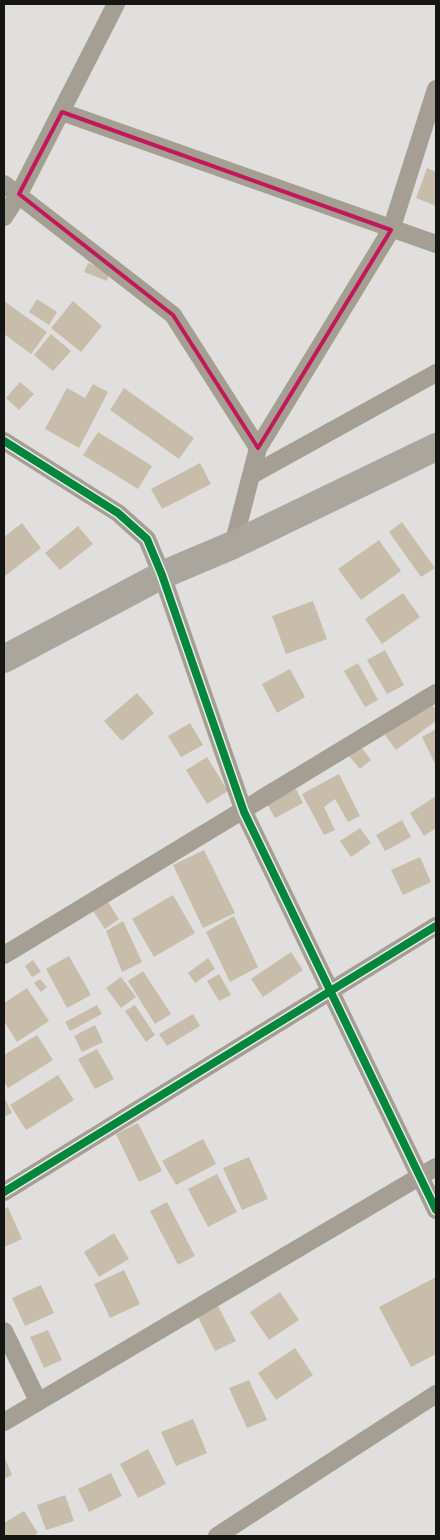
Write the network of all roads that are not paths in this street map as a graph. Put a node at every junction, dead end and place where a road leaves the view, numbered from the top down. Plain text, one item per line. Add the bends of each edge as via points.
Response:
1 (116, 4) edge
2 (436, 89) edge
3 (62, 112) junction
4 (4, 184) edge
5 (19, 194) junction
6 (4, 218) edge
7 (392, 230) junction
8 (436, 244) edge
9 (436, 373) edge
10 (4, 441) edge
11 (436, 446) edge
12 (258, 448) junction
13 (252, 475) junction
14 (233, 545) junction
15 (162, 576) junction
16 (4, 659) edge
17 (436, 693) edge
18 (244, 812) junction
19 (436, 926) edge
20 (4, 954) edge
21 (330, 990) junction
22 (436, 1167) edge
23 (420, 1177) junction
24 (4, 1192) edge
25 (436, 1210) edge
26 (4, 1331) edge
27 (436, 1394) edge
28 (38, 1401) junction
29 (4, 1422) edge
30 (217, 1536) edge

1 - 3 street
2 - 7 street
3 - 5 street
3 - 7 street
4 - 5 street
5 - 6 street
5 - 12 street via 173,315
7 - 8 street
7 - 12 street
9 - 13 street
10 - 15 street via 118,513 147,539
11 - 14 highway
12 - 13 street
13 - 14 street
14 - 15 highway
15 - 16 highway
15 - 18 street
17 - 18 street
18 - 20 street
18 - 21 street
19 - 21 street
21 - 23 street
21 - 24 street
22 - 23 street
23 - 25 street
23 - 28 street
26 - 28 street
27 - 30 street
28 - 29 street

